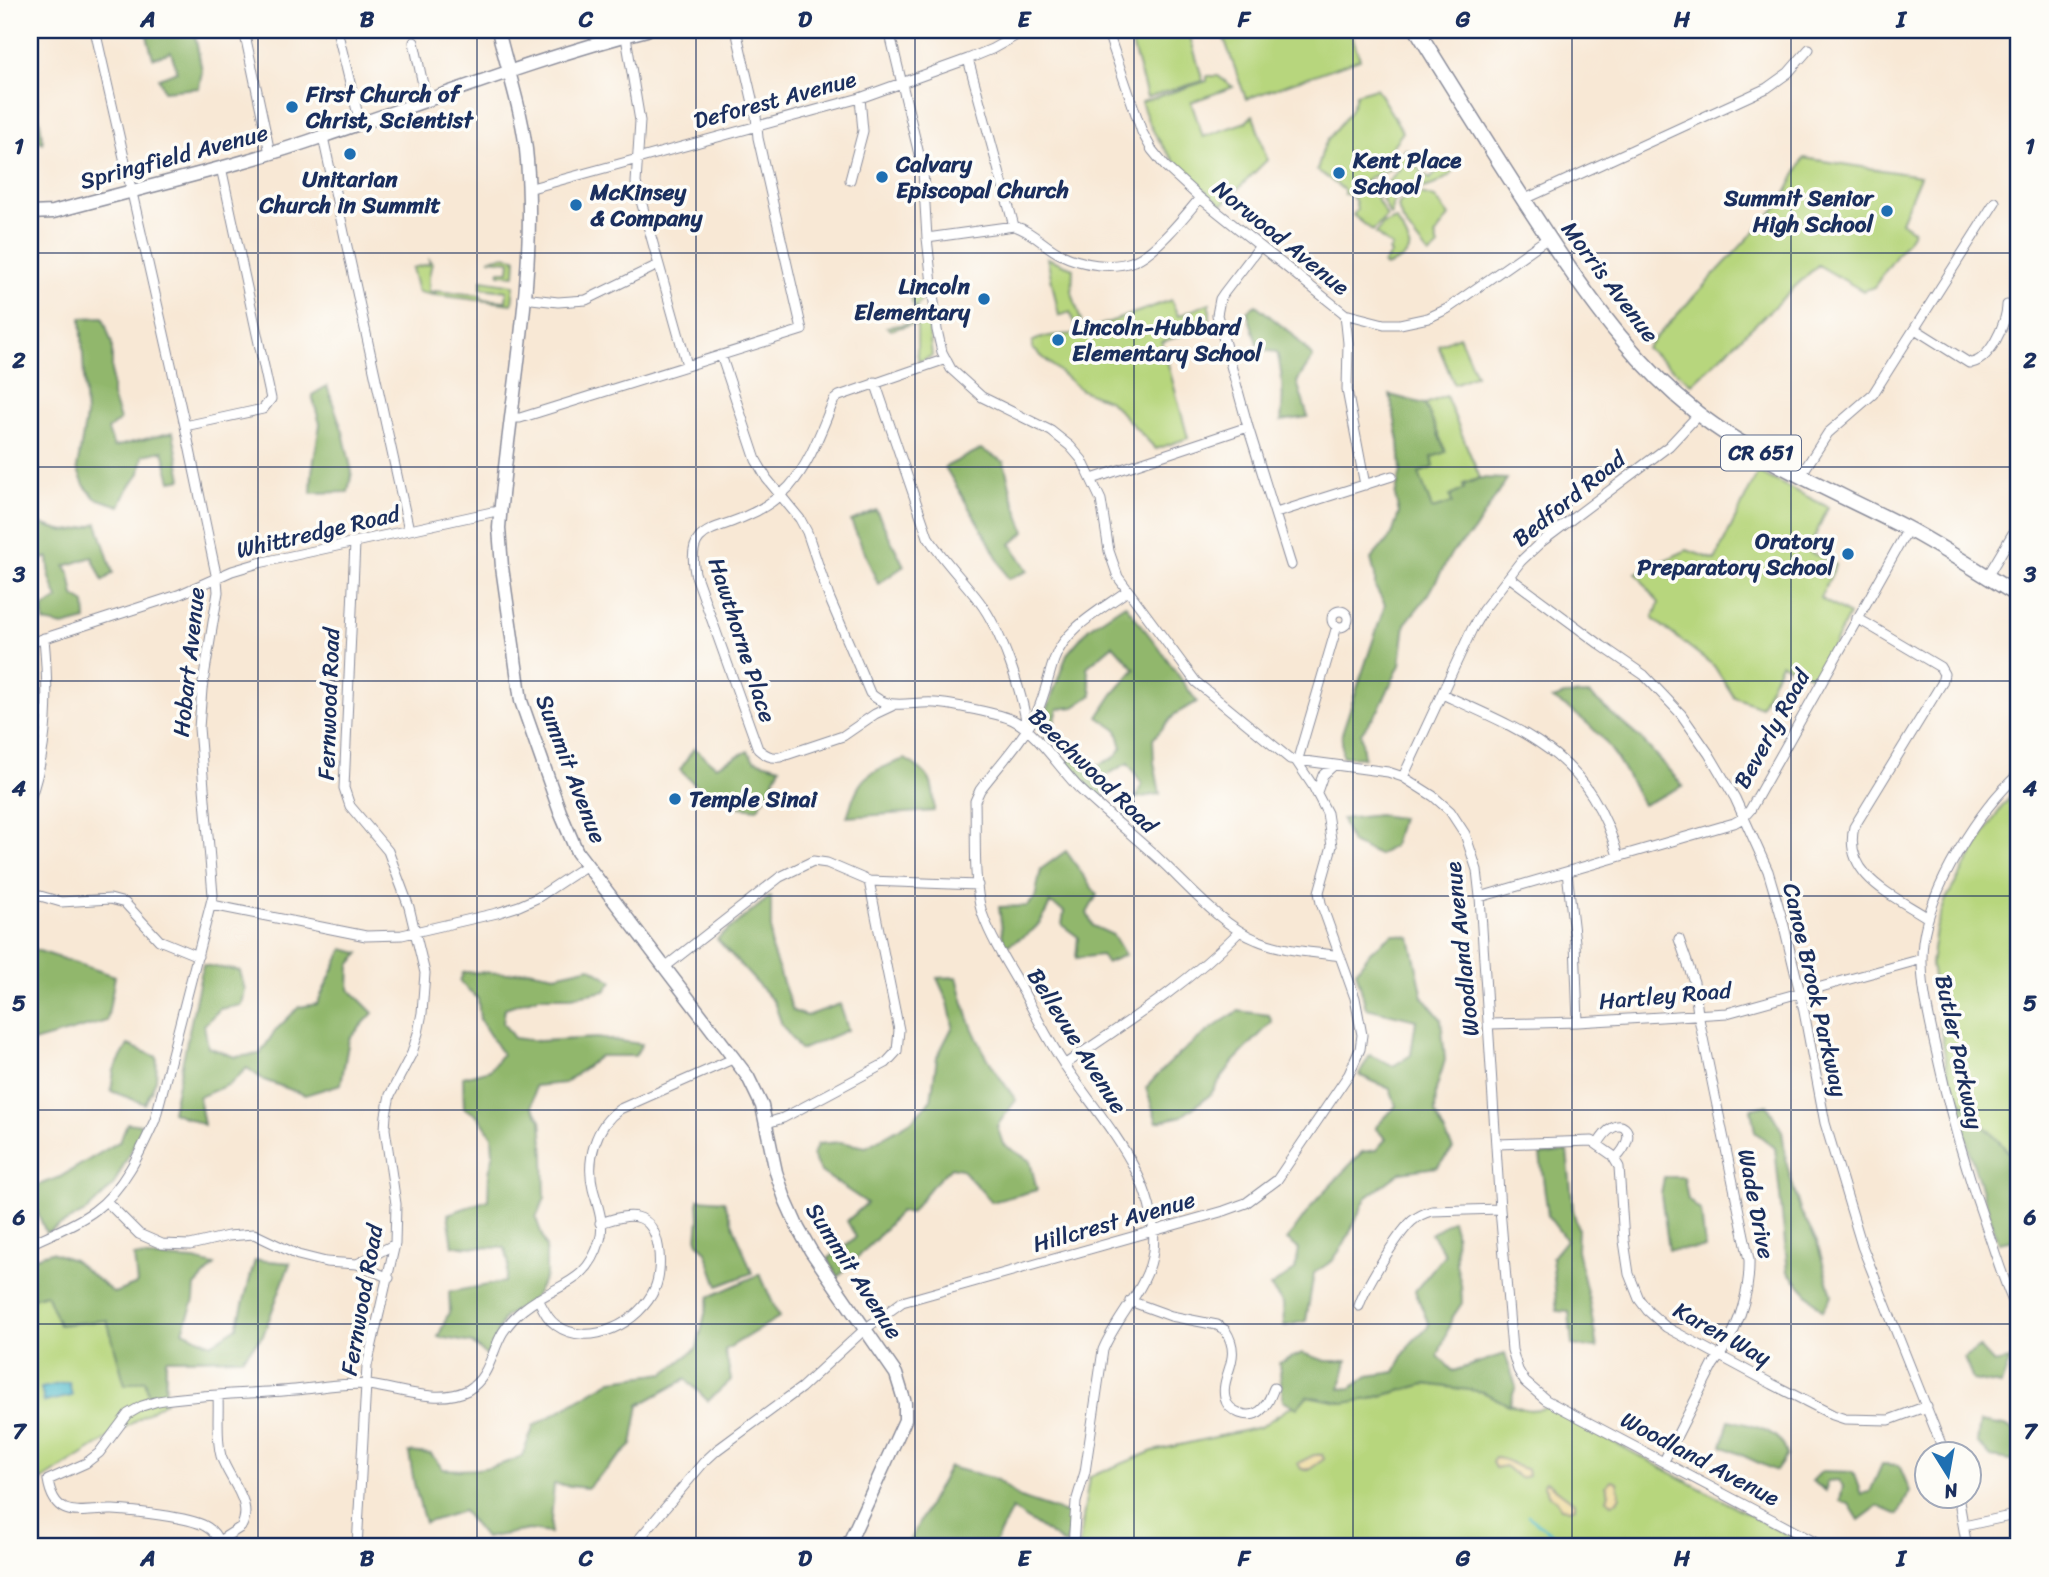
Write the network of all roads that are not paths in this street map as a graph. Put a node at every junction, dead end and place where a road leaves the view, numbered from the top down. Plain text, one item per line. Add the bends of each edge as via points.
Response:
1 (95, 30) edge
2 (244, 30) edge
3 (337, 30) edge
4 (498, 30) edge
5 (647, 30) edge
6 (736, 30) edge
7 (889, 30) edge
8 (1026, 30) edge
9 (1107, 30) edge
10 (1417, 30) edge
11 (625, 32) edge
12 (414, 42) dead end
13 (1809, 49) dead end
14 (968, 59) junction
15 (508, 71) junction
16 (903, 83) junction
17 (860, 98) junction
18 (426, 99) junction
19 (360, 123) junction
20 (757, 127) junction
21 (323, 137) junction
22 (270, 153) junction
23 (636, 158) junction
24 (221, 167) junction
25 (850, 180) dead end
26 (528, 188) junction
27 (132, 191) junction
28 (1200, 198) junction
29 (1523, 200) junction
30 (1995, 202) dead end
31 (30, 213) edge
32 (1014, 226) junction
33 (927, 238) junction
34 (1548, 238) junction
35 (1259, 246) junction
36 (658, 265) junction
37 (523, 298) junction
38 (2007, 305) dead end
39 (1345, 314) junction
40 (1914, 329) junction
41 (721, 355) junction
42 (946, 359) junction
43 (687, 365) junction
44 (874, 382) junction
45 (1699, 414) junction
46 (512, 418) junction
47 (185, 426) junction
48 (1248, 427) junction
49 (1801, 475) junction
50 (1392, 476) dead end
51 (1093, 479) junction
52 (1364, 485) junction
53 (781, 494) junction
54 (500, 512) junction
55 (1276, 513) junction
56 (2019, 523) edge
57 (1908, 529) junction
58 (409, 530) junction
59 (355, 543) junction
60 (1291, 565) dead end
61 (1509, 577) junction
62 (1987, 577) junction
63 (217, 579) junction
64 (1127, 591) junction
65 (2019, 596) edge
66 (1857, 618) junction
67 (1337, 626) dead end
68 (44, 638) junction
69 (30, 643) edge
70 (870, 693) junction
71 (1442, 694) junction
72 (893, 705) junction
73 (866, 720) junction
74 (1027, 729) junction
75 (1297, 762) junction
76 (1333, 766) junction
77 (2019, 774) edge
78 (1404, 776) junction
79 (1317, 792) junction
80 (30, 799) edge
81 (1743, 818) junction
82 (1618, 856) junction
83 (587, 865) junction
84 (1567, 872) junction
85 (869, 881) junction
86 (978, 885) junction
87 (30, 893) edge
88 (1480, 897) junction
89 (212, 905) junction
90 (1928, 918) junction
91 (1240, 931) junction
92 (415, 932) junction
93 (1679, 939) dead end
94 (1340, 956) junction
95 (198, 957) junction
96 (1922, 959) junction
97 (665, 967) junction
98 (1801, 993) junction
99 (1698, 1014) junction
100 (1578, 1022) junction
101 (1489, 1024) junction
102 (735, 1058) junction
103 (1064, 1065) junction
104 (766, 1123) junction
105 (1498, 1144) junction
106 (1598, 1144) junction
107 (1615, 1159) junction
108 (106, 1201) junction
109 (1500, 1209) junction
110 (600, 1223) junction
111 (1154, 1233) junction
112 (30, 1244) edge
113 (395, 1244) junction
114 (358, 1264) junction
115 (388, 1278) junction
116 (538, 1299) junction
117 (1130, 1301) junction
118 (1359, 1306) dead end
119 (2019, 1314) edge
120 (865, 1329) junction
121 (1721, 1355) junction
122 (366, 1384) junction
123 (1274, 1388) dead end
124 (218, 1396) junction
125 (1927, 1406) junction
126 (1940, 1440) edge
127 (1664, 1461) junction
128 (1961, 1510) edge
129 (2019, 1512) edge
130 (1964, 1527) junction
131 (220, 1544) edge
132 (526, 1546) edge
133 (357, 1547) edge
134 (510, 1547) edge
135 (571, 1547) edge
136 (628, 1547) edge
137 (847, 1547) edge
138 (1073, 1547) edge
139 (1824, 1547) edge
140 (1967, 1547) edge

1 - 27 street, Hobart Avenue
2 - 22 street
3 - 19 street
4 - 15 street, Summit Avenue
5 - 11 street, Springfield Avenue
6 - 20 street
7 - 16 street, Woodland Avenue
8 - 14 street, Deforest Avenue
9 - 28 street, Norwood Avenue via 1142,132 1166,166
10 - 29 main road, Morris Avenue / CR 651
11 - 15 street, Springfield Avenue
11 - 23 street via 640,121
12 - 18 street
13 - 29 street via 1767,88
14 - 16 street, Deforest Avenue
14 - 32 street
15 - 18 street, Springfield Avenue
15 - 26 street, Summit Avenue via 527,158
16 - 17 street, Deforest Avenue
16 - 33 street, Woodland Avenue via 923,172
17 - 20 street, Deforest Avenue
17 - 25 street via 863,131
18 - 19 street, Springfield Avenue
19 - 21 street, Springfield Avenue
20 - 23 street, Deforest Avenue
20 - 41 street via 802,330
21 - 22 street, Springfield Avenue
21 - 58 street
22 - 24 street, Springfield Avenue
23 - 26 street, Deforest Avenue
23 - 36 street via 636,183
24 - 27 street, Springfield Avenue
24 - 47 street via 271,399 263,409
26 - 37 street, Summit Avenue
27 - 31 street, Springfield Avenue via 53,212
27 - 47 street, Hobart Avenue
28 - 32 street via 1156,245 1127,263 1104,265 1071,259
28 - 35 street, Norwood Avenue
29 - 34 main road, Morris Avenue / CR 651
30 - 40 street
32 - 33 street
33 - 42 street, Woodland Avenue via 937,330
34 - 39 street, Norwood Avenue via 1428,318 1384,324
34 - 45 main road, Morris Avenue / CR 651 via 1620,339
35 - 39 street, Norwood Avenue
35 - 48 street via 1220,299 1217,315
36 - 37 street via 586,300
36 - 43 street
37 - 46 street, Summit Avenue
38 - 40 street via 2007,319 1986,355 1974,363
39 - 52 street via 1347,390
40 - 49 street via 1872,394 1828,433
41 - 43 street
41 - 53 street via 756,460
42 - 44 street, Hawthorne Place
42 - 51 street, Woodland Avenue via 958,377 982,397 1051,431 1070,446
43 - 46 street
44 - 53 street, Hawthorne Place via 835,400 810,458
44 - 74 street via 928,537 991,620 1024,707
45 - 49 main road, Morris Avenue / CR 651
45 - 61 street, Bedford Road via 1678,439 1553,532
46 - 54 street, Summit Avenue
47 - 63 street, Hobart Avenue
48 - 51 street
48 - 55 street
49 - 57 main road, Morris Avenue / CR 651
50 - 52 street
51 - 64 street, Woodland Avenue via 1113,566
52 - 55 street
53 - 70 street via 807,532
53 - 73 street, Hawthorne Place via 751,514 702,534 692,560 758,749 772,758 780,757 843,736
54 - 58 street, Whittredge Road
54 - 83 street, Summit Avenue via 502,567 521,701 567,830
55 - 60 street
56 - 62 street
57 - 62 main road, Morris Avenue / CR 651
57 - 66 street, Beverly Road
58 - 59 street, Whittredge Road
59 - 63 street, Whittredge Road via 259,562
59 - 92 street, Fernwood Road via 344,788 350,806 388,851
61 - 71 street, Bedford Road via 1472,629
61 - 81 street, Canoe Brook Parkway via 1644,675 1681,713
62 - 65 main road, Morris Avenue / CR 651
63 - 68 street, Whittredge Road
63 - 89 street, Hobart Avenue via 199,728 214,882
64 - 74 street, Bellevue Avenue via 1065,639
64 - 75 street, Woodland Avenue via 1195,682
66 - 81 street, Beverly Road
66 - 90 street via 1940,667 1944,674 1854,827 1852,843 1855,861 1867,877
67 - 75 street
68 - 69 street, Whittredge Road
68 - 80 street via 48,710
70 - 72 street
70 - 73 street
71 - 78 street, Bedford Road
71 - 82 street via 1506,723 1564,760 1597,801
72 - 73 street, Hawthorne Place
72 - 74 street, Beechwood Road via 950,705 1012,719
74 - 86 street, Bellevue Avenue via 975,801
74 - 91 street, Beechwood Road via 1080,788
75 - 76 street, Woodland Avenue
75 - 79 street, Hillcrest Avenue
76 - 78 street, Woodland Avenue
76 - 79 street
77 - 90 street, Butler Parkway via 1993,800 1967,840
78 - 88 street, Woodland Avenue via 1442,803 1459,823 1471,847
79 - 94 street, Hillcrest Avenue via 1327,813 1332,846 1319,892
81 - 82 street, Beverly Road
81 - 98 street, Canoe Brook Parkway via 1768,872
82 - 84 street, Beverly Road
83 - 92 street via 519,906
83 - 97 street, Summit Avenue
84 - 88 street, Beverly Road
84 - 100 street via 1576,942
85 - 86 street
85 - 97 street via 819,861 803,864
85 - 104 street via 899,1030 897,1051 886,1063
86 - 103 street, Bellevue Avenue via 981,910 995,942
87 - 95 street via 61,902 110,899 125,903 159,940
88 - 101 street, Woodland Avenue
89 - 92 street via 366,936
89 - 95 street, Hobart Avenue
90 - 96 street, Butler Parkway
91 - 94 street, Beechwood Road via 1259,941
91 - 103 street via 1180,985
92 - 113 street, Fernwood Road via 425,972 422,1013 412,1053 390,1095 385,1129 396,1204
93 - 99 street, Wade Drive via 1694,982
94 - 111 street, Hillcrest Avenue via 1362,1035 1349,1074 1277,1180 1246,1203
95 - 108 street, Hobart Avenue via 155,1120
96 - 98 street, Hartley Road
96 - 119 street, Butler Parkway via 1947,1104 1966,1171
97 - 102 street, Summit Avenue
98 - 99 street, Hartley Road via 1727,1013
98 - 125 street, Canoe Brook Parkway via 1825,1123 1845,1192
99 - 100 street, Hartley Road
99 - 121 street, Wade Drive via 1749,1260 1747,1293
100 - 101 street, Hartley Road
101 - 105 street, Woodland Avenue
102 - 104 street, Summit Avenue
102 - 110 street via 620,1109 607,1120 590,1164
103 - 111 street, Bellevue Avenue via 1136,1170
104 - 120 street, Summit Avenue via 776,1172 794,1222
105 - 106 street via 1582,1140
105 - 109 street, Woodland Avenue
106 - 107 street
106 - 107 street via 1612,1127 1626,1129 1626,1148
107 - 121 street, Karen Way via 1626,1265 1639,1300 1666,1327
108 - 112 street, Hobart Avenue via 80,1220
108 - 114 street via 139,1234 162,1244 190,1245 254,1234 312,1260
109 - 118 street via 1421,1214 1411,1222
109 - 127 street, Woodland Avenue via 1512,1350 1521,1376 1541,1396
110 - 116 street via 597,1250 580,1276
110 - 116 street via 635,1216 649,1224 659,1255 655,1288 649,1297 628,1319 585,1335 554,1324
111 - 117 street, Bellevue Avenue via 1150,1266
111 - 120 street, Hillcrest Avenue via 914,1297
113 - 114 street
113 - 115 street, Fernwood Road
114 - 115 street
115 - 122 street, Fernwood Road
116 - 122 street via 507,1326 489,1367 466,1391 434,1396
117 - 123 street via 1225,1330 1233,1352 1225,1399 1236,1412 1258,1414
117 - 138 street, Bellevue Avenue via 1102,1350 1085,1472 1076,1502
120 - 136 street, Hillcrest Avenue via 802,1388 717,1450
120 - 137 street, Summit Avenue via 895,1374 905,1403 905,1420
121 - 125 street, Karen Way via 1845,1419 1889,1420
121 - 127 street, Wade Drive
122 - 124 street
122 - 133 street, Fernwood Road
124 - 131 street via 220,1454 245,1511 241,1527
124 - 131 street via 142,1406 128,1414 99,1453 48,1480 54,1498 72,1511 122,1511 195,1521 209,1529
125 - 126 street, Canoe Brook Parkway
127 - 139 street, Woodland Avenue
128 - 130 street
129 - 130 street
130 - 140 street
132 - 134 street
132 - 135 street

